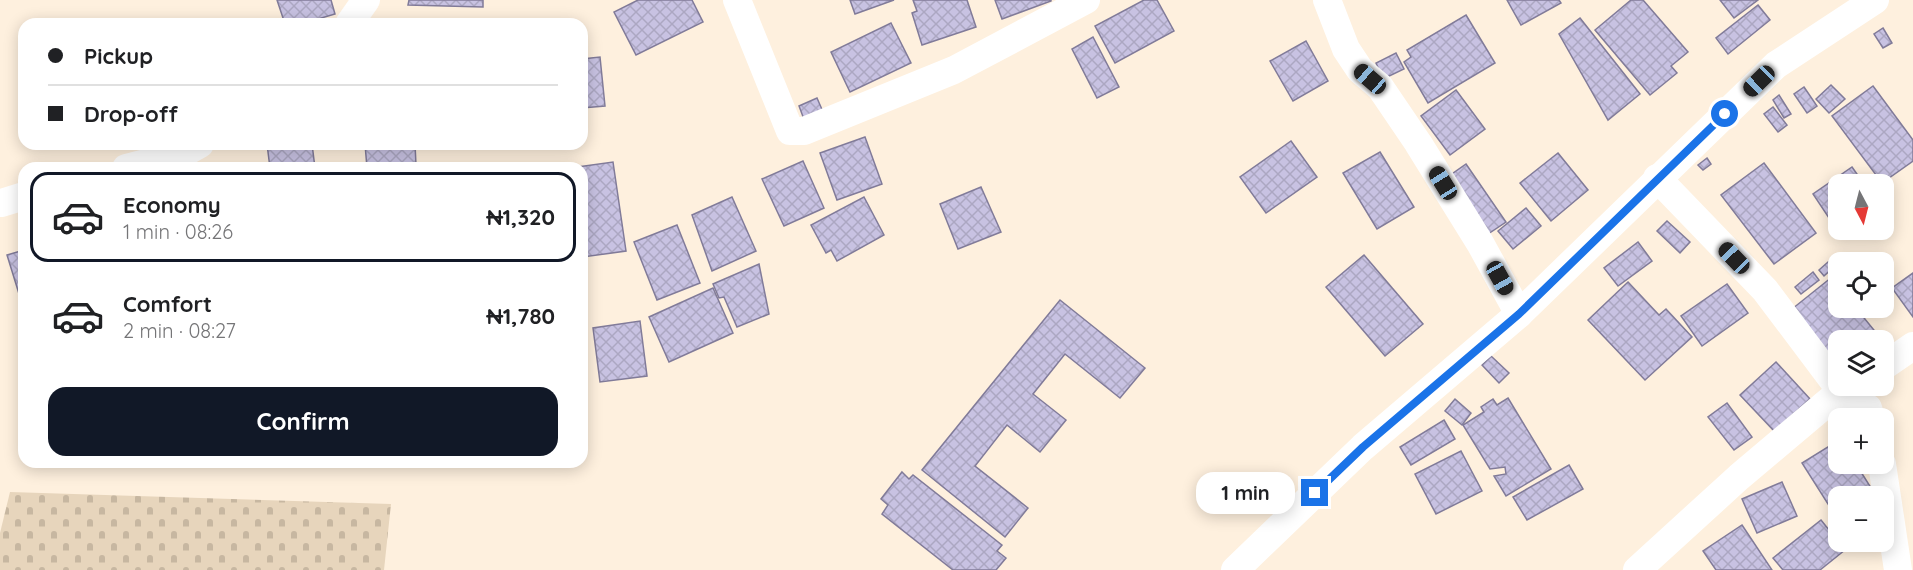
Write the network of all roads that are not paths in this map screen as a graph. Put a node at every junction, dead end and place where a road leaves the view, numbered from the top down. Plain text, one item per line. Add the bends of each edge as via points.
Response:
1 (366, 0) edge
2 (737, 0) edge
3 (1085, 0) edge
4 (1327, 0) edge
5 (1858, 5) edge
6 (353, 18) edge
7 (189, 150) edge
8 (149, 162) edge
9 (1657, 178) junction
10 (18, 198) edge
11 (1, 203) edge
12 (1519, 314) junction
13 (1913, 346) edge
14 (1894, 359) edge
15 (1828, 364) edge
16 (1844, 396) edge
17 (1856, 396) edge
18 (1868, 408) edge
19 (1886, 474) edge
20 (1901, 512) edge
21 (1235, 570) edge
22 (1637, 570) edge
23 (1898, 570) edge

1 - 6 street
2 - 3 street via 789,131 804,131 954,70
4 - 12 street via 1346,49 1360,70 1380,87 1418,143
5 - 9 street via 1776,65
7 - 8 street
9 - 12 street
9 - 15 street via 1765,290
10 - 11 street
12 - 21 street via 1363,447
13 - 14 street
16 - 22 street via 1739,477
17 - 18 street
19 - 20 street
20 - 23 street

